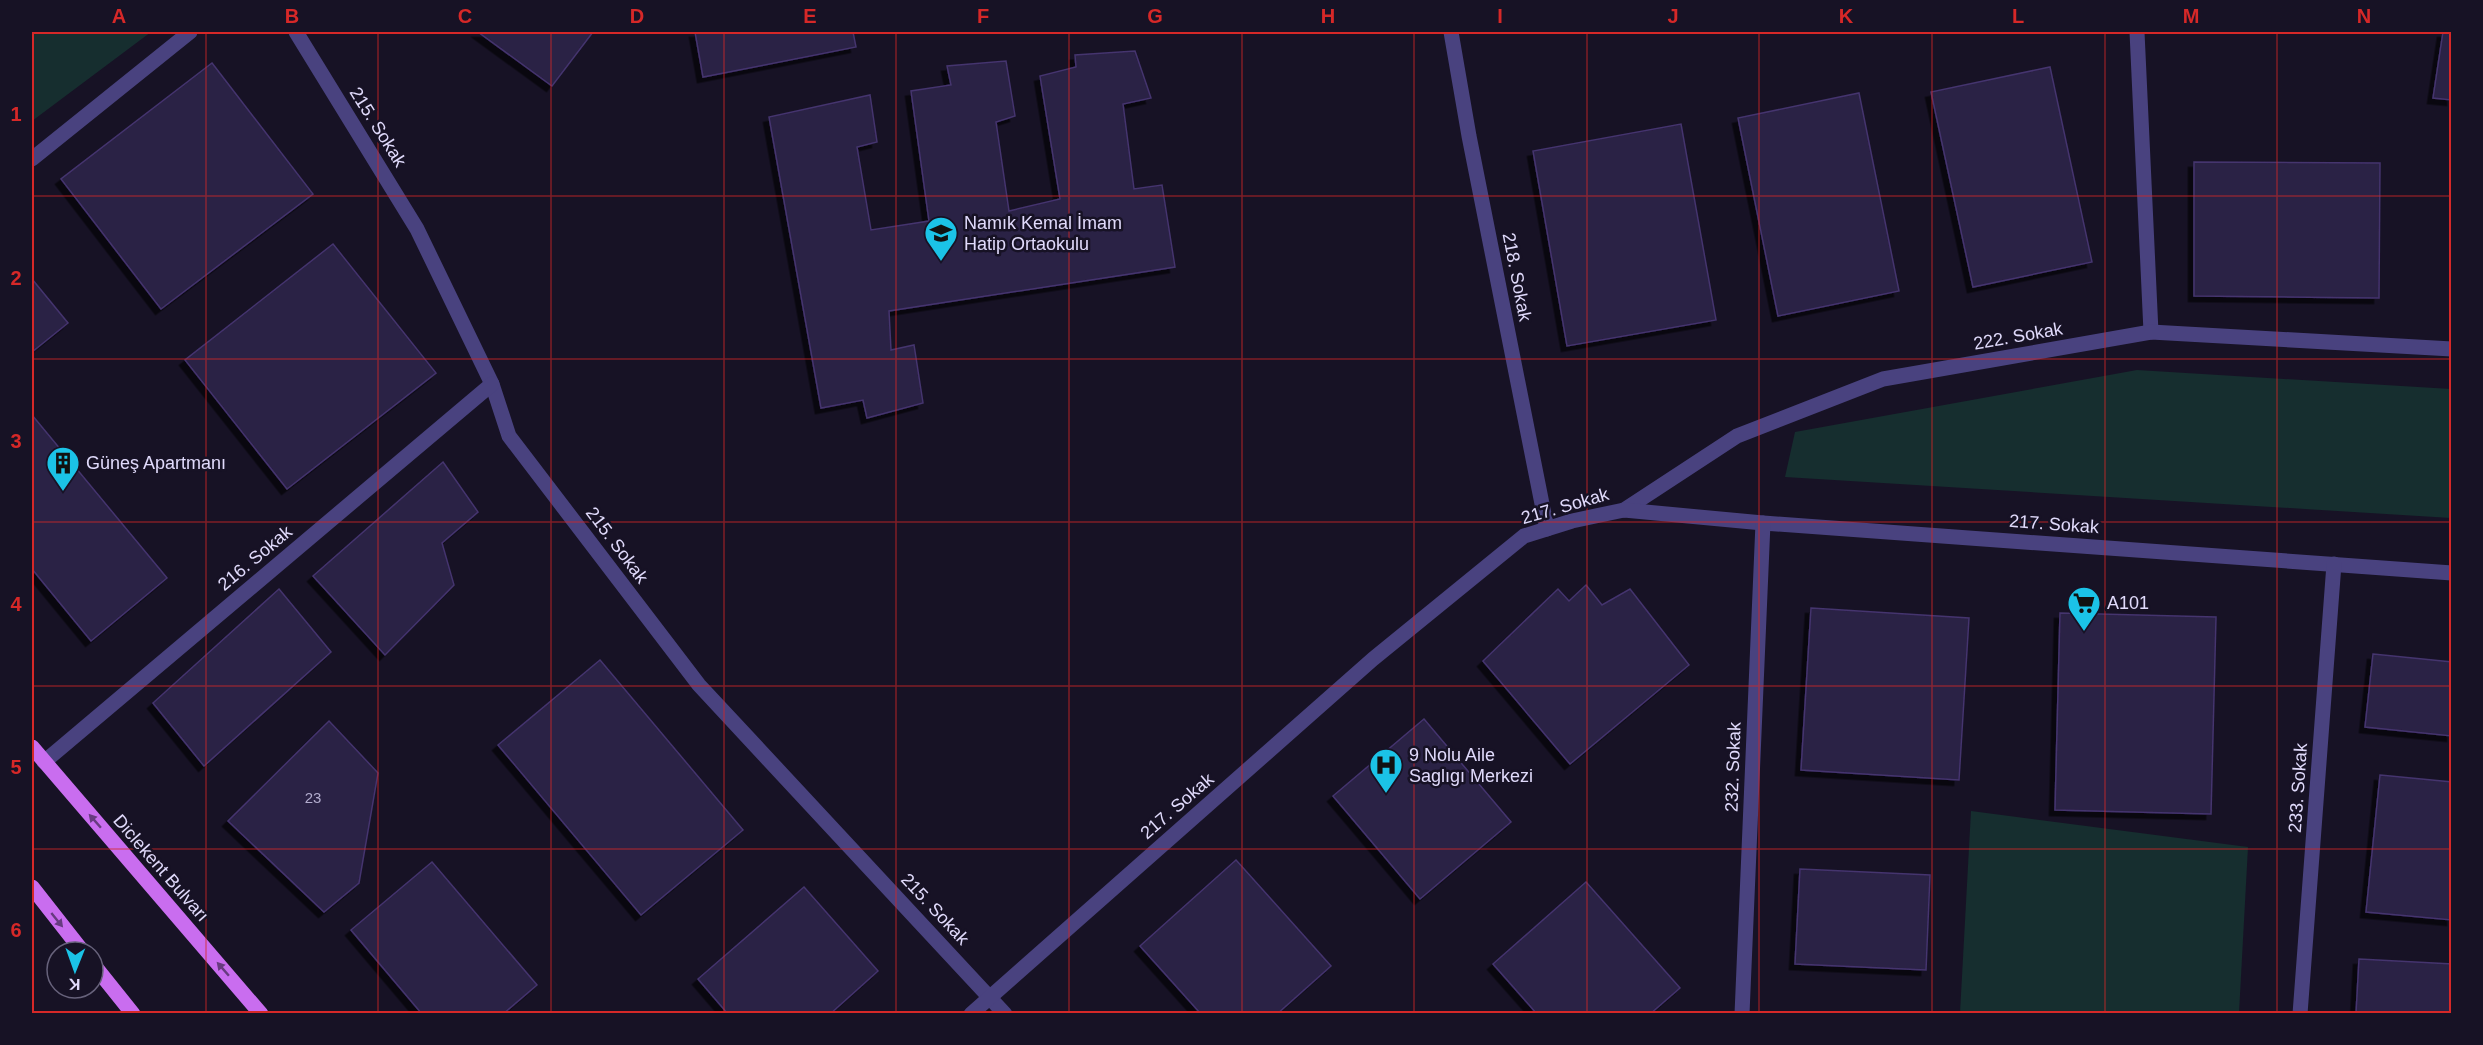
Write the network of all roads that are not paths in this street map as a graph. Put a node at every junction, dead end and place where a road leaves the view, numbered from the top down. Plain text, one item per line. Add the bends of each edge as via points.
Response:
1 (190, 32) edge
2 (296, 32) edge
3 (1451, 32) edge
4 (2138, 32) edge
5 (32, 159) edge
6 (2151, 332) junction
7 (2451, 349) edge
8 (492, 384) junction
9 (1624, 510) junction
10 (1763, 523) junction
11 (1547, 529) junction
12 (2334, 564) junction
13 (2451, 573) edge
14 (32, 747) edge
15 (44, 762) junction
16 (32, 887) edge
17 (74, 940) edge
18 (105, 979) edge
19 (991, 997) junction
20 (133, 1014) edge
21 (261, 1014) edge
22 (971, 1014) edge
23 (1005, 1014) edge
24 (1742, 1014) edge
25 (2300, 1014) edge

1 - 5 street
2 - 8 street, 215. Sokak via 417,228
3 - 11 street, 218. Sokak
4 - 6 street
6 - 7 street, 222. Sokak
6 - 9 street, 222. Sokak via 1883,379 1737,436
8 - 15 street, 216. Sokak
8 - 19 street, 215. Sokak via 509,436 699,685
9 - 10 street, 217. Sokak
9 - 11 street, 217. Sokak
10 - 12 street, 217. Sokak
10 - 24 street, 232. Sokak
11 - 19 street, 217. Sokak via 1524,536 1373,659
12 - 13 street, 217. Sokak
12 - 25 street, 233. Sokak
14 - 15 main road, Diclekent Bulvarı
21 -> 15 main road, Diclekent Bulvarı
16 -> 17 main road
18 - 20 main road
19 - 22 street, 217. Sokak
19 - 23 street, 215. Sokak

